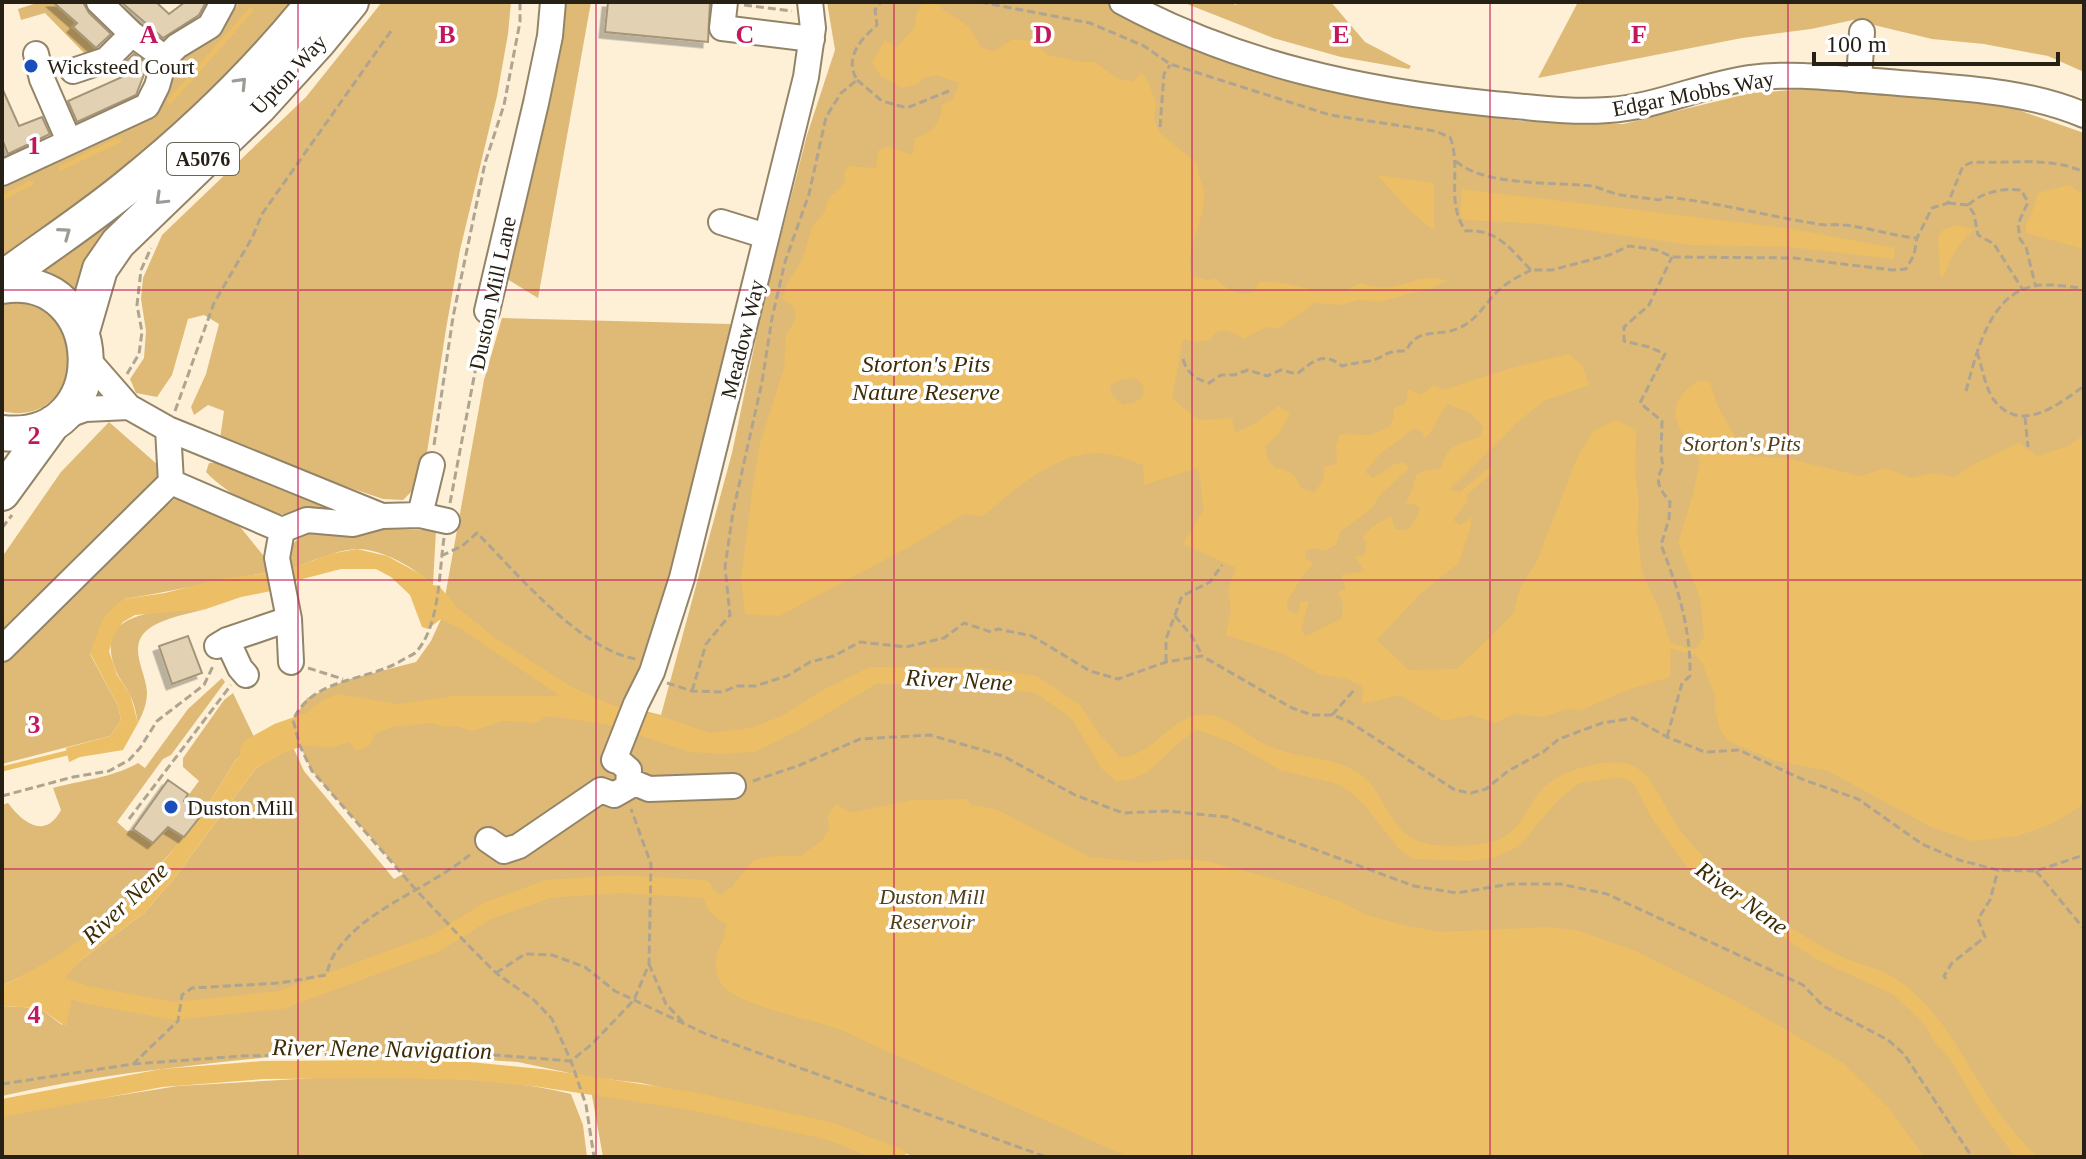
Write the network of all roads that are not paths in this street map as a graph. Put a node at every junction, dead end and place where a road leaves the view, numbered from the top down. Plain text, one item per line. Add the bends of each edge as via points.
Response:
1 (99, 2) edge
2 (223, 2) edge
3 (314, 2) edge
4 (351, 2) edge
5 (553, 2) edge
6 (1122, 2) edge
7 (733, 3) edge
8 (805, 7) edge
9 (1862, 32) dead end
10 (132, 34) junction
11 (812, 39) junction
12 (36, 54) dead end
13 (165, 58) junction
14 (73, 71) dead end
15 (1859, 80) junction
16 (2084, 115) edge
17 (69, 141) junction
18 (2, 173) edge
19 (721, 222) dead end
20 (766, 236) junction
21 (2, 279) edge
22 (2, 286) edge
23 (487, 311) road end
24 (85, 346) junction
25 (123, 399) junction
26 (56, 420) junction
27 (168, 429) junction
28 (2, 433) edge
29 (432, 465) road end
30 (171, 482) junction
31 (7, 504) edge
32 (420, 515) junction
33 (382, 516) junction
34 (447, 521) road end
35 (282, 530) junction
36 (289, 619) junction
37 (2, 649) edge
38 (291, 662) road end
39 (246, 675) road end
40 (627, 786) junction
41 (733, 786) road end
42 (488, 840) road end

1 - 10 street
2 - 13 street via 210,26
21 -> 3 highway, Upton Way / A5076 via 186,138
4 -> 24 highway, Upton Way / A5076 via 259,107 118,243 100,269
5 - 23 street, Duston Mill Lane via 536,103
6 - 15 street, Edgar Mobbs Way via 1268,62 1376,89 1455,100 1600,110 1767,76
7 - 11 street via 722,28
8 - 11 street, Meadow Way
9 - 15 street
10 - 13 street
10 - 14 street via 106,60
11 - 20 street, Meadow Way
12 - 17 street
13 - 17 street via 147,106
15 - 16 street, Edgar Mobbs Way via 2010,93
17 - 18 street
19 - 20 street
20 - 40 street, Meadow Way via 697,521 652,672 614,760 631,775
22 - 24 highway via 24,285 58,299 76,320
24 - 25 street
24 - 26 highway, Upton Way via 82,387
25 - 26 street
25 - 27 street
26 - 28 highway via 29,432
26 - 31 highway
27 - 30 street
27 - 33 street
29 - 32 street
30 - 35 street
30 - 37 street
32 - 33 street
32 - 34 street
33 - 35 street via 353,524 307,520
35 - 36 street via 277,558
36 - 38 street
36 - 39 street via 222,643
40 - 41 street
40 - 42 street via 614,795 601,790 519,846 504,851

